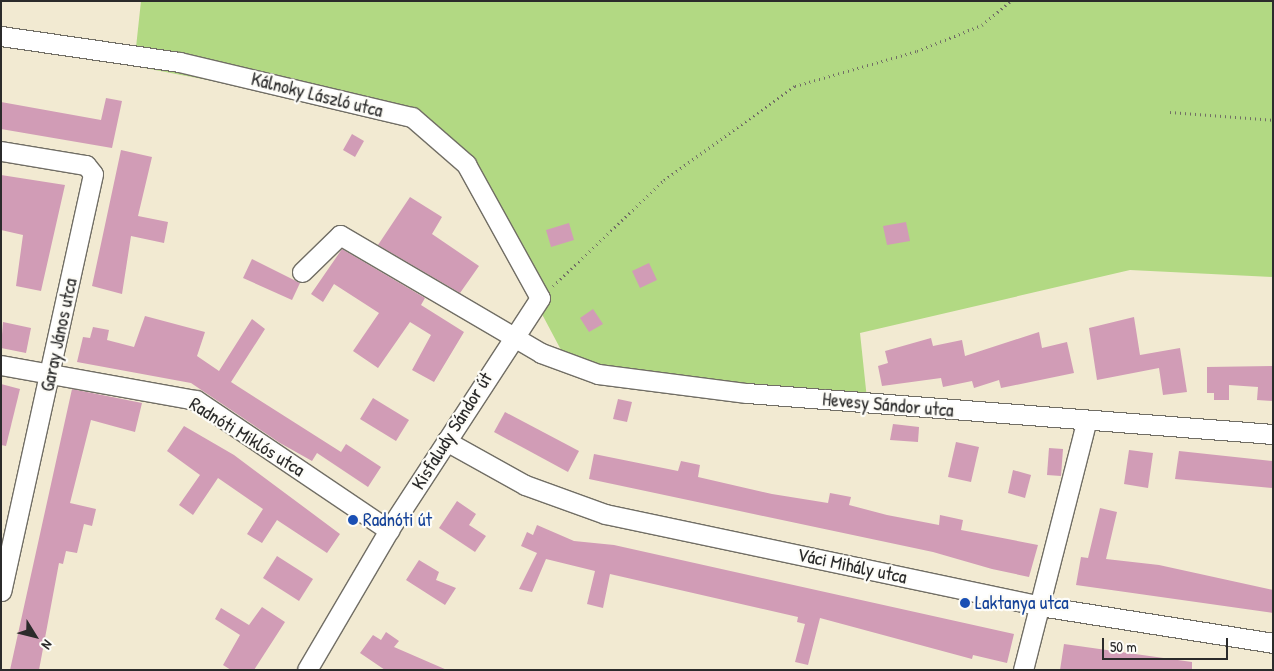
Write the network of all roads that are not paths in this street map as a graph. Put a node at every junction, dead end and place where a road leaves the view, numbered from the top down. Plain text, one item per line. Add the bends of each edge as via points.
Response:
1 (1, 36) edge
2 (1, 151) edge
3 (302, 272) dead end
4 (540, 298) joint
5 (512, 336) junction
6 (1, 366) edge
7 (51, 374) junction
8 (1086, 423) junction
9 (1273, 434) edge
10 (446, 441) junction
11 (389, 530) junction
12 (1, 591) edge
13 (1040, 606) junction
14 (1273, 643) edge
15 (310, 669) edge
16 (1023, 670) edge

1 - 4 street, Kálnoky László utca via 179,62 412,117 466,164
2 - 7 street, Garay János utca via 86,165 93,174
3 - 5 street, Hevesy Sándor utca via 340,235
4 - 5 street, Kisfaludy Sándor út
5 - 8 street, Hevesy Sándor utca via 541,354 598,374 747,393
5 - 10 street, Kisfaludy Sándor út
6 - 7 street, Radnóti Miklós utca
7 - 11 street, Radnóti Miklós utca via 196,400
7 - 12 street, Garay János utca
8 - 9 street, Hevesy Sándor utca
8 - 13 street
10 - 11 street, Kisfaludy Sándor út
10 - 13 street, Váci Mihály utca via 524,485 605,514
11 - 15 street, Kisfaludy Sándor út
13 - 14 street, Váci Mihály utca
13 - 16 street

